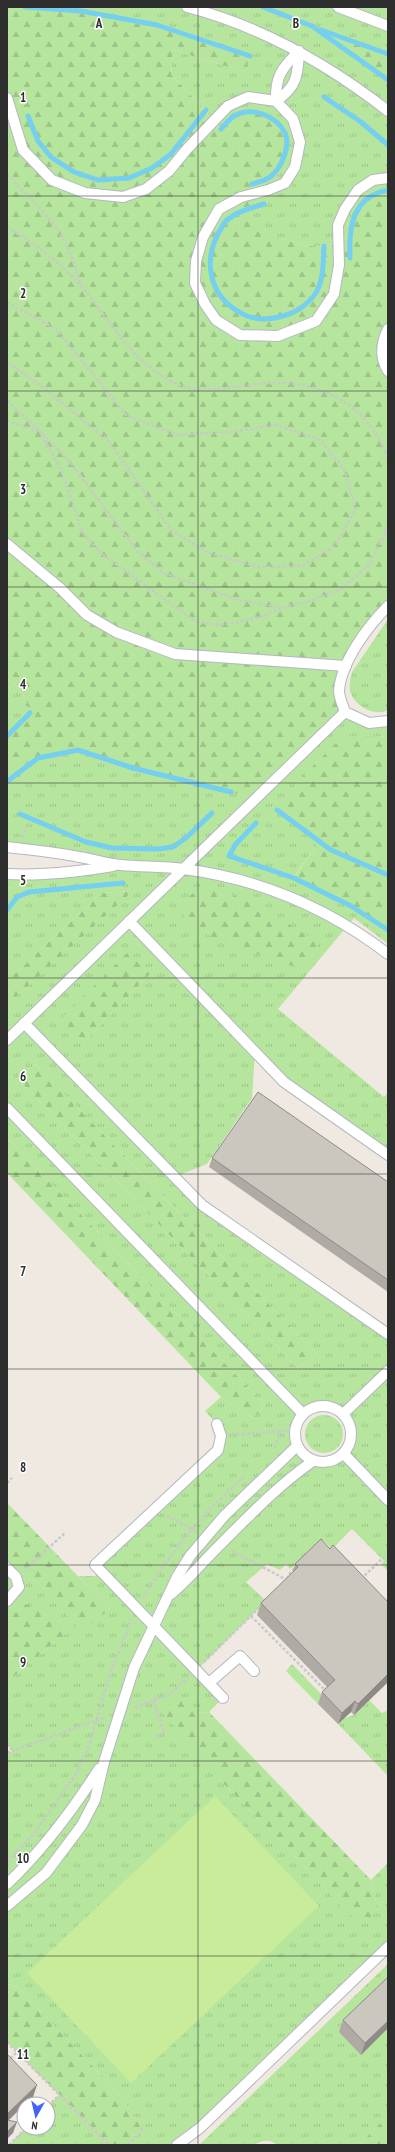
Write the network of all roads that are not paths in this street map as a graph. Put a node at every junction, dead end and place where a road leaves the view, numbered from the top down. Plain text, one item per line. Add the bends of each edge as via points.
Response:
1 (187, 7) edge
2 (338, 7) edge
3 (388, 26) edge
4 (299, 52) junction
5 (7, 98) edge
6 (276, 101) junction
7 (388, 111) edge
8 (388, 178) edge
9 (388, 329) edge
10 (388, 371) edge
11 (7, 544) edge
12 (388, 606) edge
13 (346, 666) junction
14 (345, 712) junction
15 (388, 721) edge
16 (7, 848) edge
17 (119, 865) junction
18 (184, 868) junction
19 (7, 874) edge
20 (129, 921) junction
21 (388, 954) edge
22 (24, 1023) junction
23 (7, 1040) edge
24 (7, 1108) edge
25 (388, 1155) edge
26 (388, 1334) edge
27 (388, 1371) edge
28 (303, 1414) junction
29 (343, 1414) junction
30 (217, 1424) dead end
31 (297, 1446) junction
32 (344, 1454) junction
33 (313, 1461) junction
34 (388, 1500) edge
35 (7, 1568) edge
36 (169, 1595) junction
37 (7, 1601) edge
38 (154, 1625) junction
39 (254, 1671) dead end
40 (209, 1683) junction
41 (223, 1698) dead end
42 (104, 1762) junction
43 (7, 1884) edge
44 (7, 1906) edge
45 (388, 1947) edge
46 (177, 2145) edge

1 - 4 lane
2 - 3 lane
4 - 6 lane via 282,68 276,85
4 - 6 lane via 298,74 288,93
4 - 7 lane
5 - 6 lane via 23,150 52,180 85,194 123,197 146,189 170,171 186,149 228,106 248,97
6 - 8 lane via 293,119 300,142 295,167 285,182 268,190 241,197 219,209 203,237 196,261 195,283 216,320 240,334 278,336 316,321 334,294 339,266 338,225 345,209 358,190 373,180
9 - 10 lane via 382,341 384,364
11 - 13 lane via 60,588 87,615 116,632 175,654
12 - 13 lane via 373,621
13 - 14 lane via 339,692
14 - 15 lane via 369,723
14 - 18 lane
16 - 17 lane via 79,856
17 - 18 lane
17 - 19 lane via 33,876
18 - 20 lane
18 - 21 lane via 239,879 322,910 360,932
20 - 22 lane
20 - 25 lane via 284,1082
22 - 23 lane
22 - 26 lane via 202,1205
24 - 28 lane
27 - 29 lane
28 - 29 lane via 312,1408 323,1406 334,1408
28 - 31 lane via 297,1424
29 - 32 lane via 350,1423 352,1434 350,1445
30 - 38 lane via 221,1436 218,1450 95,1565
31 - 33 lane
31 - 36 lane via 217,1523 190,1556
32 - 33 lane via 335,1461
32 - 34 lane
33 - 36 lane via 294,1474 187,1581
35 - 37 lane via 16,1577 18,1587
36 - 38 lane
38 - 40 lane
38 - 42 lane via 134,1668
39 - 40 lane via 240,1656
40 - 41 lane
42 - 43 lane via 55,1833 30,1863
42 - 44 lane via 95,1800 70,1843 46,1873
45 - 46 lane via 200,2128

